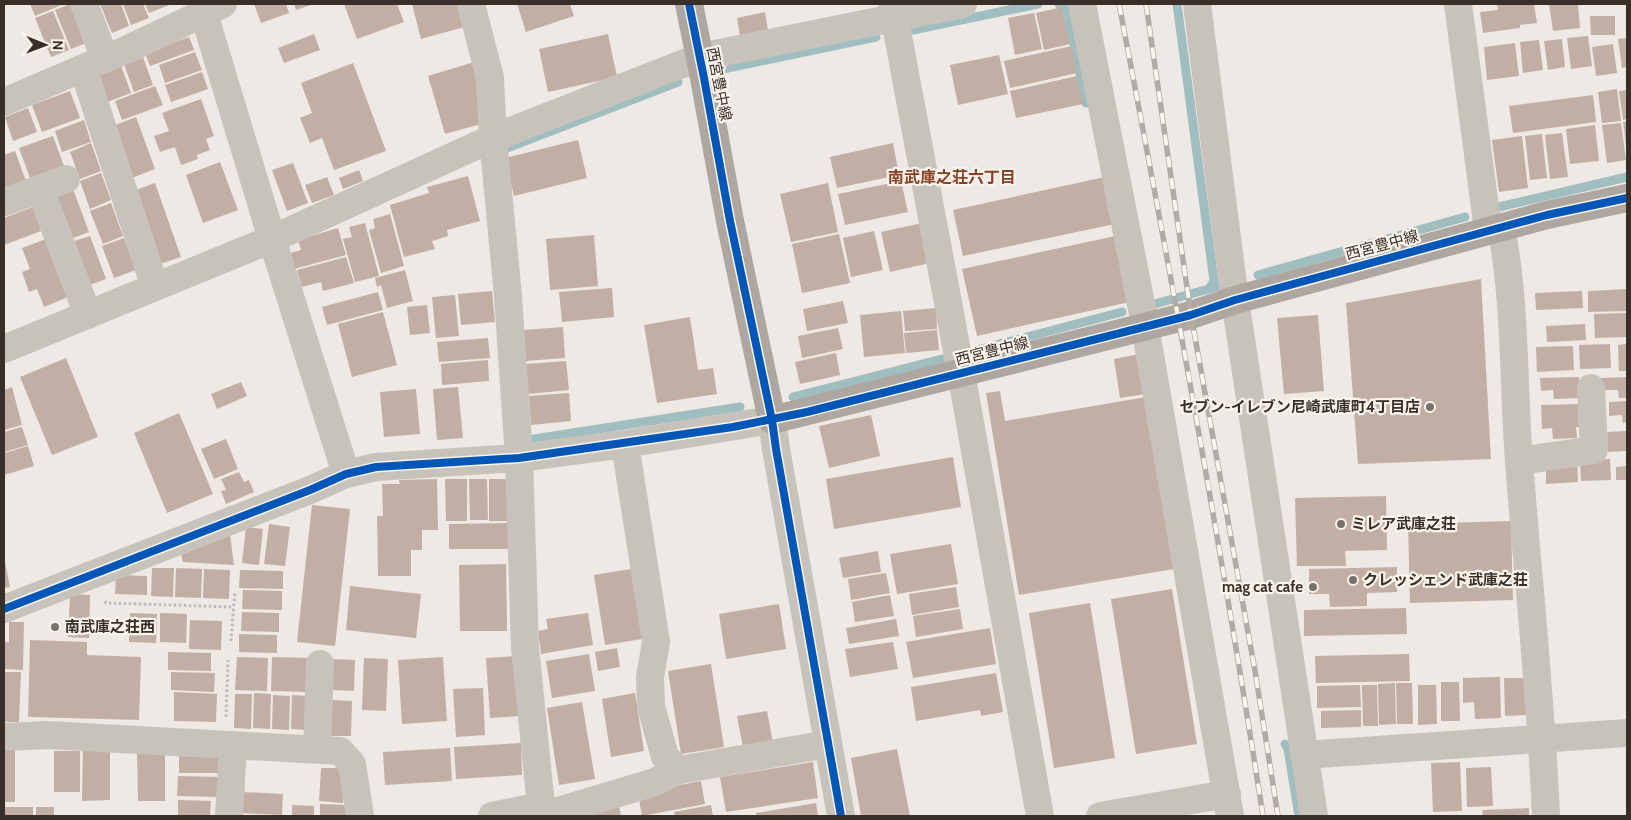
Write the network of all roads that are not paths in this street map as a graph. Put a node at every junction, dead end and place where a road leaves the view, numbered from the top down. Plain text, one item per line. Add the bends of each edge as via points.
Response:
1 (84, 4) edge
2 (471, 4) edge
3 (689, 4) edge
4 (963, 4) edge
5 (1082, 4) edge
6 (1197, 4) edge
7 (1458, 4) edge
8 (209, 7) edge
9 (893, 11) edge
10 (700, 57) junction
11 (94, 64) junction
12 (4, 102) edge
13 (493, 138) junction
14 (66, 179) dead end
15 (40, 189) junction
16 (1627, 198) edge
17 (4, 202) edge
18 (1495, 228) junction
19 (272, 239) junction
20 (155, 288) junction
21 (1235, 300) junction
22 (88, 315) junction
23 (1144, 327) junction
24 (4, 349) edge
25 (961, 372) junction
26 (1591, 388) dead end
27 (772, 420) junction
28 (625, 444) junction
29 (519, 458) junction
30 (1519, 461) junction
31 (346, 474) junction
32 (4, 609) edge
33 (320, 664) dead end
34 (1627, 733) edge
35 (4, 736) edge
36 (1543, 739) junction
37 (828, 744) junction
38 (229, 745) junction
39 (317, 750) junction
40 (1304, 755) junction
41 (679, 770) junction
42 (1229, 805) edge
43 (545, 811) edge
44 (229, 816) edge
45 (360, 816) edge
46 (492, 816) edge
47 (841, 816) edge
48 (1040, 816) edge
49 (1100, 816) edge
50 (1314, 816) edge
51 (1546, 816) edge

1 - 11 street
2 - 13 street via 490,78
3 - 10 main road, 西宮豊中線
4 - 9 street
5 - 23 street
6 - 21 street
7 - 18 street
8 - 11 street
8 - 19 street
9 - 10 street
9 - 25 street
10 - 13 street
10 - 27 main road, 西宮豊中線
11 - 12 street
11 - 20 street
13 - 19 street
13 - 29 street
14 - 15 street
15 - 17 street
15 - 22 street
16 - 18 main road, 西宮豊中線
18 - 21 main road, 西宮豊中線
18 - 30 street via 1508,262
19 - 20 street
19 - 31 street
20 - 22 street
21 - 23 main road, 西宮豊中線
21 - 40 street
22 - 24 street
23 - 25 main road, 西宮豊中線
23 - 42 street
25 - 27 main road, 西宮豊中線
25 - 48 street
26 - 30 street via 1594,450
27 - 28 street
27 - 37 street
28 - 29 street
28 - 41 street via 656,642 650,677 651,706 665,757
29 - 31 street via 404,464
29 - 43 street via 525,647
30 - 36 street
31 - 32 street
33 - 39 street
34 - 36 street
35 - 38 street via 47,735
36 - 40 street
36 - 51 street
37 - 41 street
37 - 47 street
38 - 39 street
38 - 44 street
39 - 45 street via 340,751 352,764
40 - 50 street
41 - 43 street via 654,782 555,812
42 - 49 street
43 - 46 street

